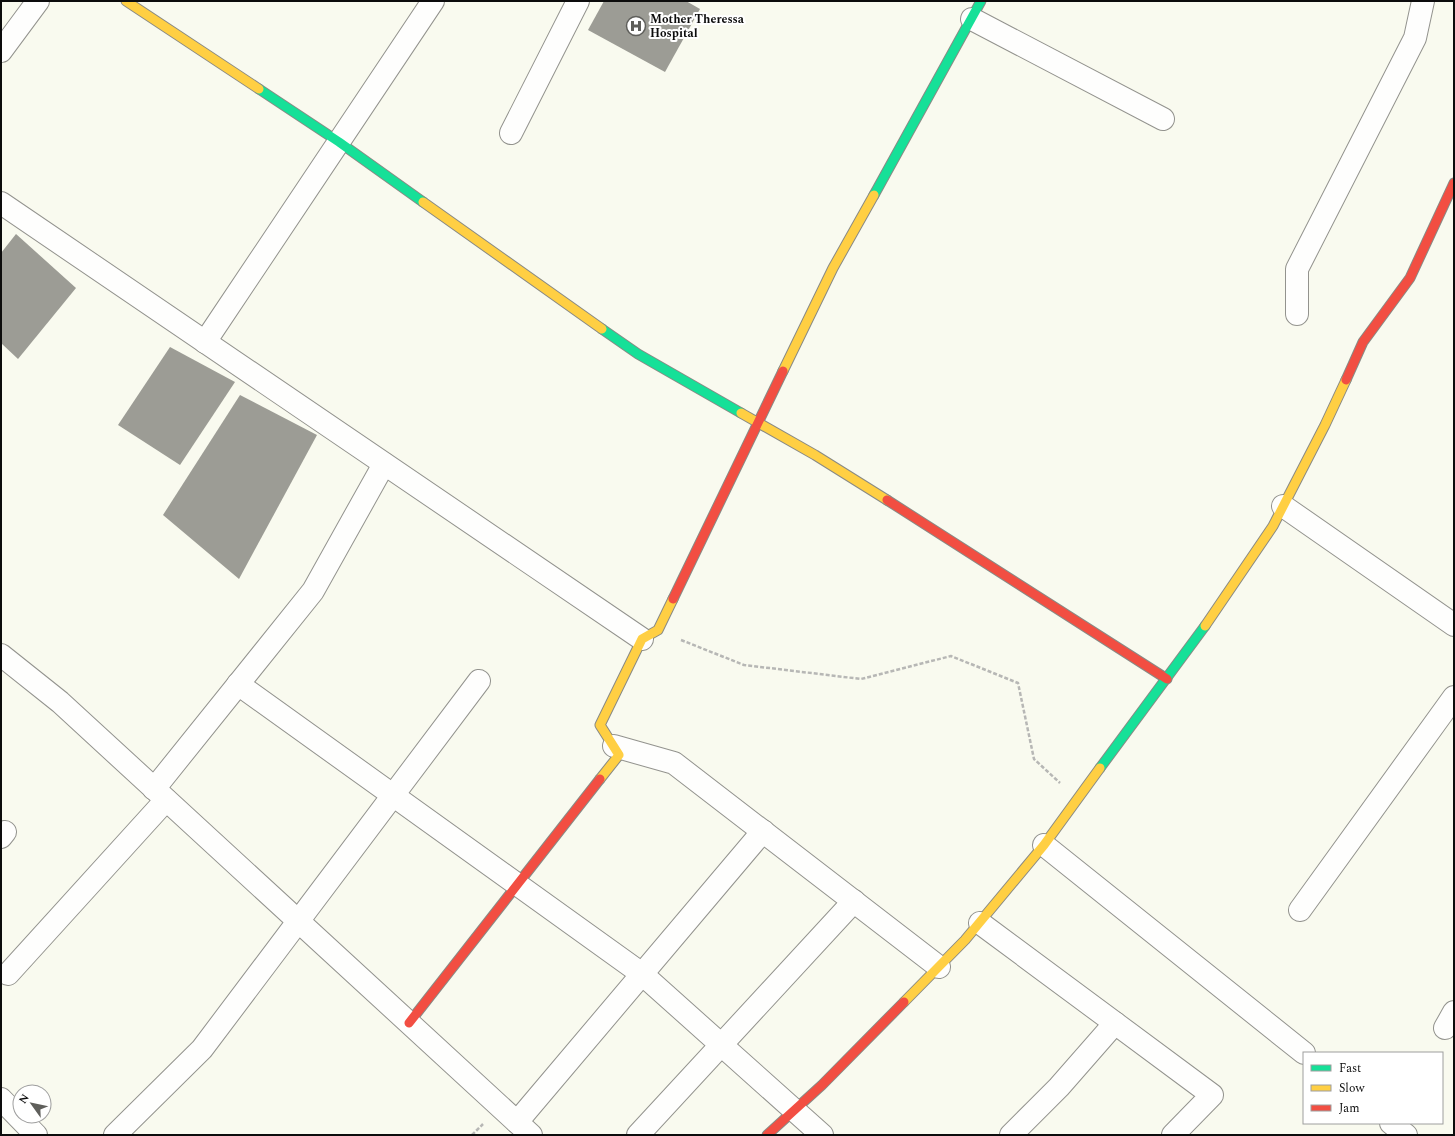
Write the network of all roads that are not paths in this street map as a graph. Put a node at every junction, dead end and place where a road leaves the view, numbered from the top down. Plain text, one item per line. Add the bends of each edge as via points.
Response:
1 (38, 1) edge
2 (126, 1) edge
3 (433, 1) edge
4 (578, 1) edge
5 (1423, 1) edge
6 (976, 10) edge
7 (1, 51) edge
8 (1163, 119) dead end
9 (511, 133) dead end
10 (339, 142) junction
11 (1454, 184) edge
12 (1, 203) edge
13 (1297, 314) dead end
14 (205, 342) junction
15 (759, 424) junction
16 (384, 464) junction
17 (1284, 506) junction
18 (1454, 625) edge
19 (650, 635) junction
20 (1, 655) edge
21 (1167, 679) junction
22 (479, 681) dead end
23 (238, 684) junction
24 (1454, 697) edge
25 (614, 746) junction
26 (160, 794) junction
27 (393, 795) junction
28 (763, 831) junction
29 (1044, 845) junction
30 (517, 885) junction
31 (854, 901) junction
32 (1300, 910) dead end
33 (298, 920) junction
34 (980, 923) junction
35 (939, 967) junction
36 (8, 974) dead end
37 (642, 974) junction
38 (409, 1023) junction
39 (1115, 1023) junction
40 (721, 1045) junction
41 (1303, 1052) edge
42 (5, 1111) edge
43 (794, 1111) junction
44 (1392, 1124) edge
45 (524, 1129) edge
46 (36, 1135) edge
47 (115, 1135) edge
48 (638, 1135) edge
49 (768, 1135) edge
50 (822, 1135) edge
51 (1011, 1135) edge
52 (1173, 1135) edge
53 (1406, 1135) edge

1 - 7 street
2 - 10 street
3 - 10 street
4 - 9 street
5 - 13 street via 1415,38 1297,269
6 - 8 street
6 - 15 street via 833,268
10 - 14 street
10 - 15 street via 638,354
11 - 17 street via 1410,278 1363,342
12 - 14 street
14 - 16 street
15 - 19 street
15 - 21 street via 815,455 974,554
16 - 19 street
16 - 23 street via 313,591
17 - 18 street
17 - 21 street via 1221,604
19 - 25 street via 600,725
20 - 26 street via 60,702
21 - 29 street
22 - 27 street
23 - 26 street
23 - 27 street
24 - 32 street
25 - 28 street via 674,763
25 - 30 street via 620,755
26 - 33 street
26 - 36 street
27 - 30 street
27 - 33 street
28 - 31 street
28 - 37 street
29 - 34 street
29 - 41 street
30 - 37 street
30 - 38 street
31 - 35 street
31 - 40 street
33 - 38 street
33 - 47 street via 202,1049
34 - 35 street
34 - 39 street
35 - 43 street
37 - 40 street
37 - 45 street
38 - 45 street
39 - 51 street via 1059,1087
39 - 52 street via 1212,1095
40 - 43 street
40 - 48 street
42 - 46 street
43 - 49 street
43 - 50 street
44 - 53 street

